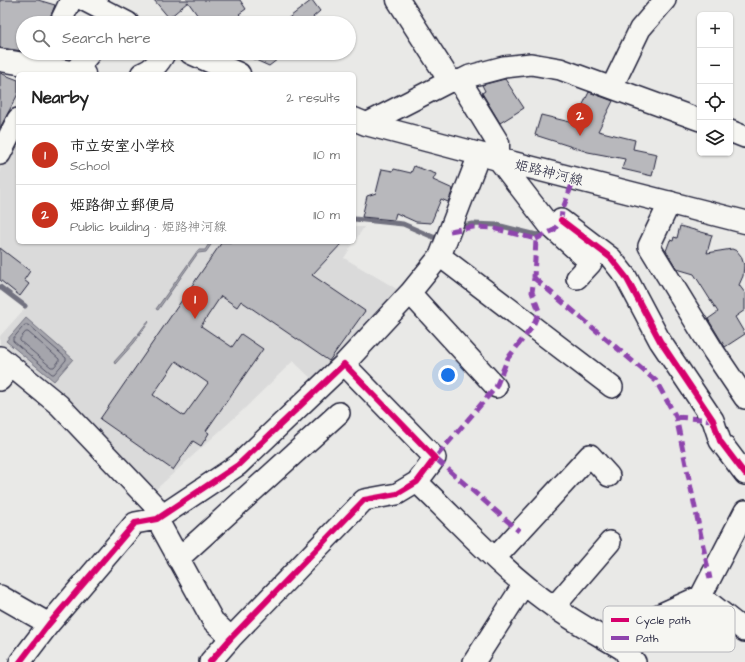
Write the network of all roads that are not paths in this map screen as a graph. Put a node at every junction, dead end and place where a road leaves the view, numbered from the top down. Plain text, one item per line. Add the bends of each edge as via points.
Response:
1 (71, 0) edge
2 (84, 0) edge
3 (398, 0) edge
4 (665, 0) edge
5 (63, 16) edge
6 (111, 16) edge
7 (0, 60) edge
8 (86, 60) edge
9 (160, 60) edge
10 (207, 60) edge
11 (45, 65) edge
12 (75, 72) edge
13 (80, 72) edge
14 (148, 72) edge
15 (234, 72) edge
16 (455, 81) junction
17 (612, 87) junction
18 (697, 119) edge
19 (360, 121) edge
20 (16, 123) edge
21 (733, 132) edge
22 (745, 137) edge
23 (0, 154) edge
24 (488, 157) junction
25 (670, 202) junction
26 (561, 220) dead end
27 (745, 222) edge
28 (440, 256) junction
29 (577, 278) dead end
30 (410, 293) junction
31 (344, 364) junction
32 (4, 368) edge
33 (496, 387) dead end
34 (612, 387) dead end
35 (745, 398) edge
36 (339, 413) dead end
37 (745, 474) edge
38 (609, 476) dead end
39 (417, 482) junction
40 (745, 511) edge
41 (158, 519) junction
42 (610, 542) dead end
43 (495, 558) junction
44 (178, 559) junction
45 (524, 584) junction
46 (0, 596) edge
47 (701, 596) junction
48 (679, 606) edge
49 (714, 606) edge
50 (554, 607) junction
51 (735, 623) edge
52 (49, 624) junction
53 (745, 631) edge
54 (231, 638) junction
55 (603, 639) edge
56 (20, 662) edge
57 (210, 662) edge
58 (474, 662) edge

1 - 5 street
2 - 6 street
3 - 16 main road
4 - 17 street via 640,29
7 - 11 main road
8 - 13 street
9 - 14 main road
10 - 15 main road
11 - 12 main road
16 - 17 street via 504,67 531,64 560,69
16 - 19 street
16 - 24 main road via 498,143
17 - 18 street
19 - 24 main road, 姫路神河線
20 - 23 street
21 - 22 street
24 - 25 main road, 姫路神河線
24 - 28 street
24 - 29 street via 549,225 591,263
25 - 27 main road, 姫路神河線
25 - 35 street via 649,246
26 - 37 street via 611,258 626,277 660,341 713,420 720,441
28 - 30 street
28 - 34 street
30 - 31 street
30 - 33 street
31 - 39 street via 434,458
31 - 41 street via 238,465
32 - 41 street via 59,405 154,505
36 - 44 street via 307,454 244,511
38 - 43 street via 590,455
39 - 43 street
39 - 54 street via 397,494 364,500
40 - 47 street
41 - 44 street
41 - 52 street via 134,523
42 - 50 street
43 - 45 street
44 - 54 street via 213,621
45 - 50 street
45 - 58 street
46 - 52 street
47 - 48 street
47 - 49 street
50 - 55 street
51 - 53 street
52 - 56 street
54 - 57 street

